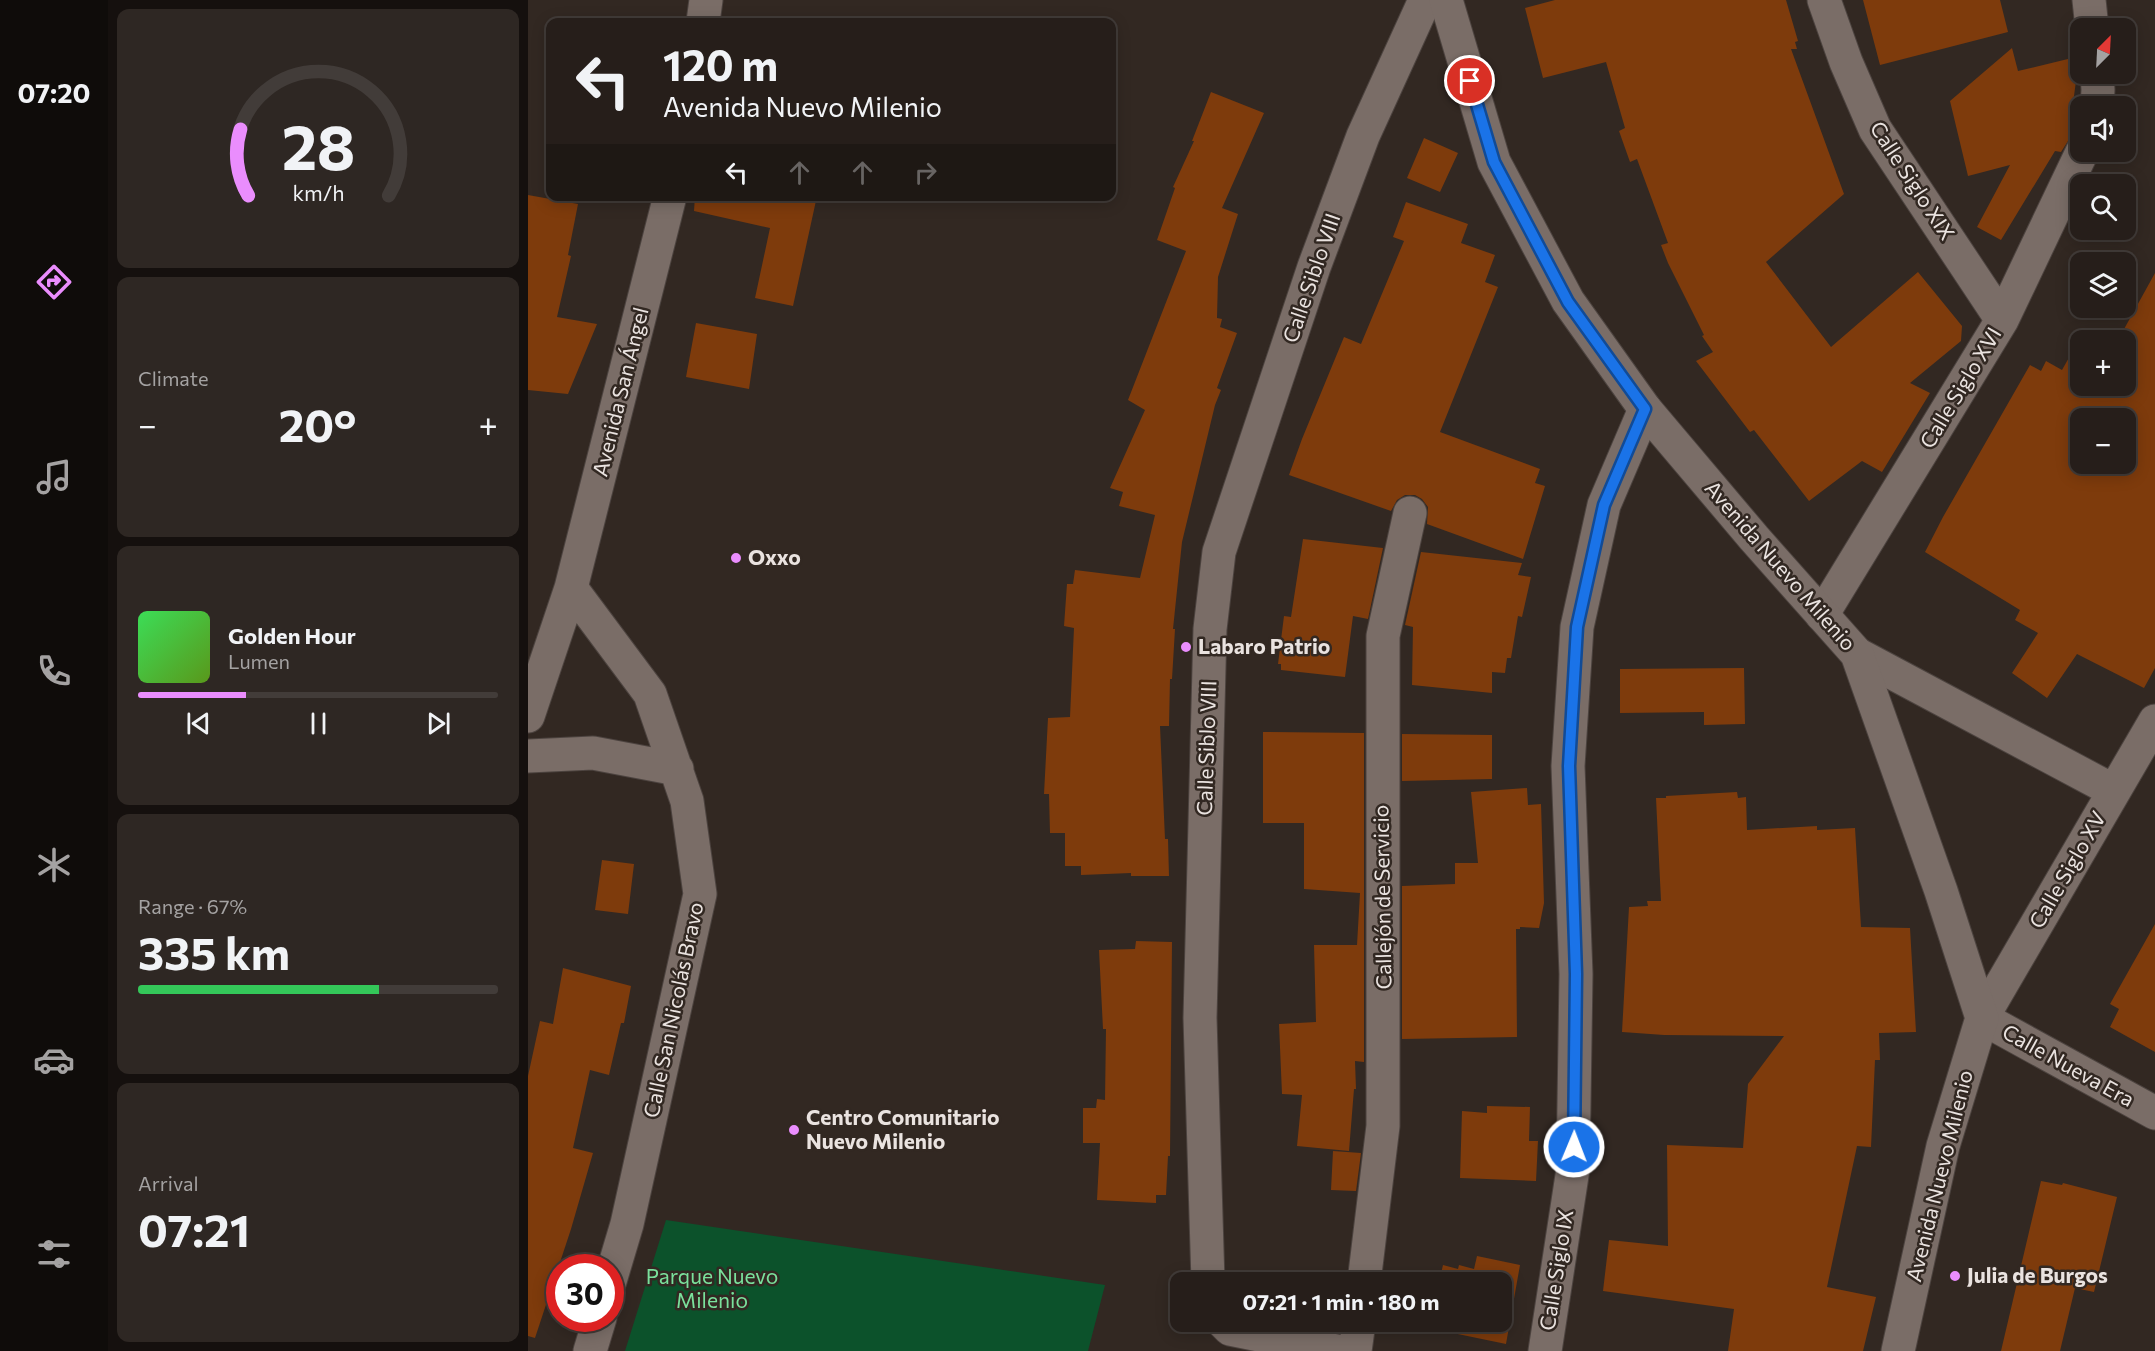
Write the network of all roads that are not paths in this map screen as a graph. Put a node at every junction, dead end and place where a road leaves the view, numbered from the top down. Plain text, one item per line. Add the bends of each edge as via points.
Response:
1 (706, 0) edge
2 (1425, 0) edge
3 (1446, 0) edge
4 (1824, 0) edge
5 (2089, 0) edge
6 (704, 18) edge
7 (2091, 18) edge
8 (2077, 162) edge
9 (669, 201) edge
10 (2002, 320) junction
11 (1645, 409) junction
12 (1410, 513) dead end
13 (571, 588) junction
14 (1822, 615) junction
15 (1857, 654) junction
16 (528, 716) edge
17 (2155, 721) edge
18 (528, 756) edge
19 (677, 769) junction
20 (2114, 791) junction
21 (1982, 1018) junction
22 (2155, 1113) edge
23 (618, 1254) edge
24 (1208, 1272) edge
25 (1365, 1272) edge
26 (596, 1332) edge
27 (1244, 1332) edge
28 (1358, 1332) edge
29 (590, 1351) edge
30 (1336, 1351) edge
31 (1355, 1351) edge
32 (1545, 1351) edge
33 (1898, 1351) edge

1 - 6 street
2 - 24 street, Calle Siblo VIII via 1364,136 1318,256 1220,552 1210,629 1200,1018
3 - 11 street, Avenida Nuevo Milenio via 1494,162 1568,302
4 - 10 street, Calle Siglo XIX via 1875,129
5 - 7 street
8 - 10 street, Calle Siglo XVI
9 - 13 street, Avenida San Ángel
10 - 14 street, Calle Siglo XVI
11 - 14 street, Avenida Nuevo Milenio
11 - 32 street, Calle Siglo IX via 1604,505 1577,627 1569,766 1576,974 1573,1169
12 - 25 street, Callejón de Servicio via 1383,636 1383,1126
13 - 16 street, Avenida San Ángel
13 - 19 street, Calle San Nicolás Bravo via 650,694
14 - 15 street, Avenida Nuevo Milenio
15 - 20 street
15 - 21 street, Avenida Nuevo Milenio
17 - 20 street, Calle Siglo XV
18 - 19 street via 593,753
19 - 23 street, Calle San Nicolás Bravo via 687,801 700,894
20 - 21 street, Calle Siglo XV
21 - 22 street, Calle Nueva Era
21 - 33 street, Avenida Nuevo Milenio via 1943,1146
26 - 29 street
27 - 30 street
28 - 31 street

